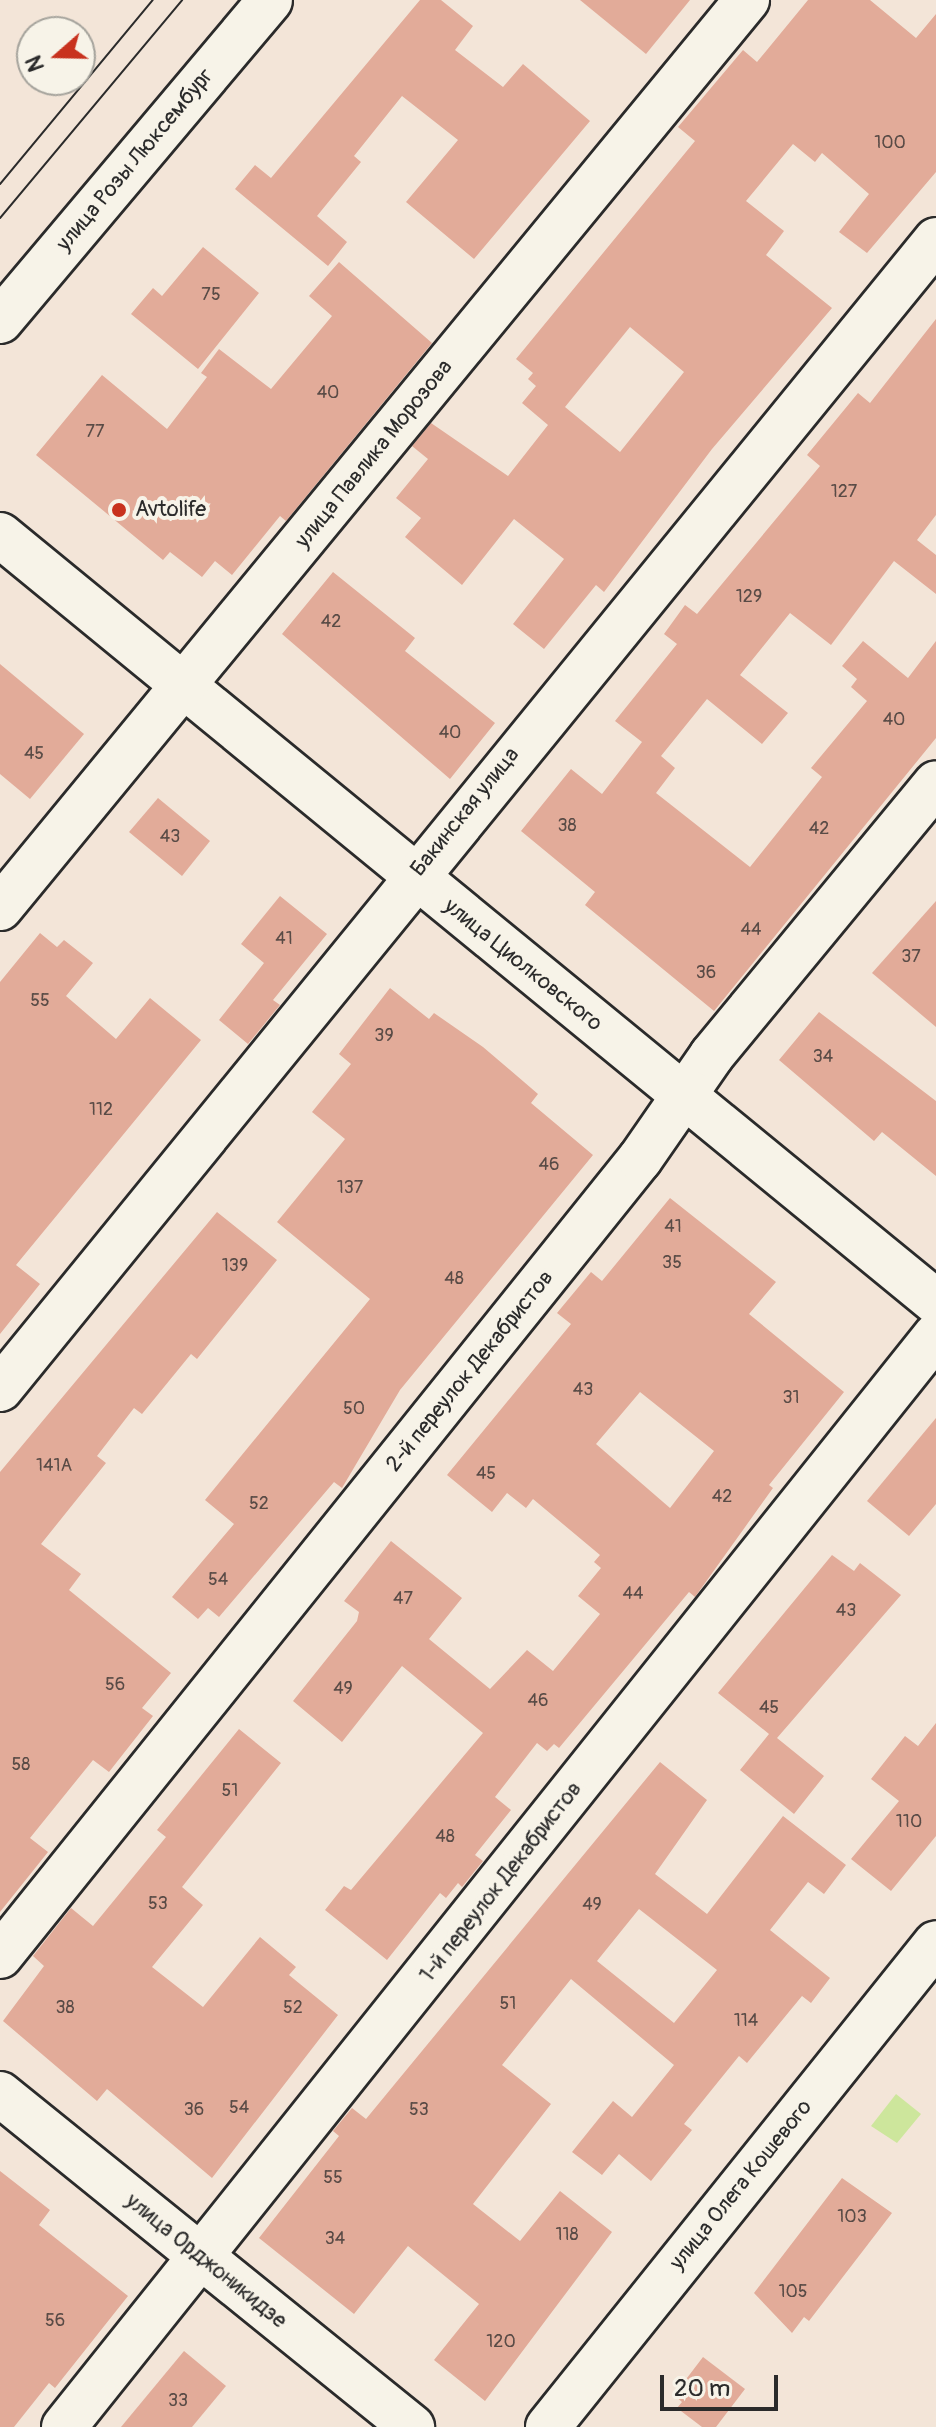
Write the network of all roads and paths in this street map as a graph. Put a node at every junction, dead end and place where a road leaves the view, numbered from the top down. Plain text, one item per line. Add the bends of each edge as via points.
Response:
1 (270, 0) edge
2 (747, 0) edge
3 (936, 240) edge
4 (0, 321) edge
5 (0, 535) edge
6 (183, 686) junction
7 (936, 783) edge
8 (413, 875) junction
9 (0, 908) edge
10 (684, 1095) junction
11 (936, 1302) edge
12 (936, 1335) edge
13 (0, 1389) edge
14 (936, 1943) edge
15 (0, 1956) edge
16 (0, 2094) edge
17 (202, 2258) junction
18 (64, 2427) edge
19 (412, 2427) edge
20 (548, 2427) edge

1 - 4 street, улица Розы Люксембург
2 - 6 street, улица Павлика Морозова
3 - 8 street, Бакинская улица
5 - 6 street, улица Циолковского
6 - 8 street, улица Циолковского
6 - 9 street, улица Павлика Морозова
7 - 10 street, 2-й переулок Декабристов
8 - 10 street, улица Циолковского
8 - 13 street, Бакинская улица
10 - 11 street, улица Циолковского
10 - 15 street, 2-й переулок Декабристов via 630,1172
12 - 17 street, 1-й переулок Декабристов
14 - 20 street, улица Олега Кошевого
16 - 17 street, улица Орджоникидзе
17 - 18 street, 1-й переулок Декабристов
17 - 19 street, улица Орджоникидзе

